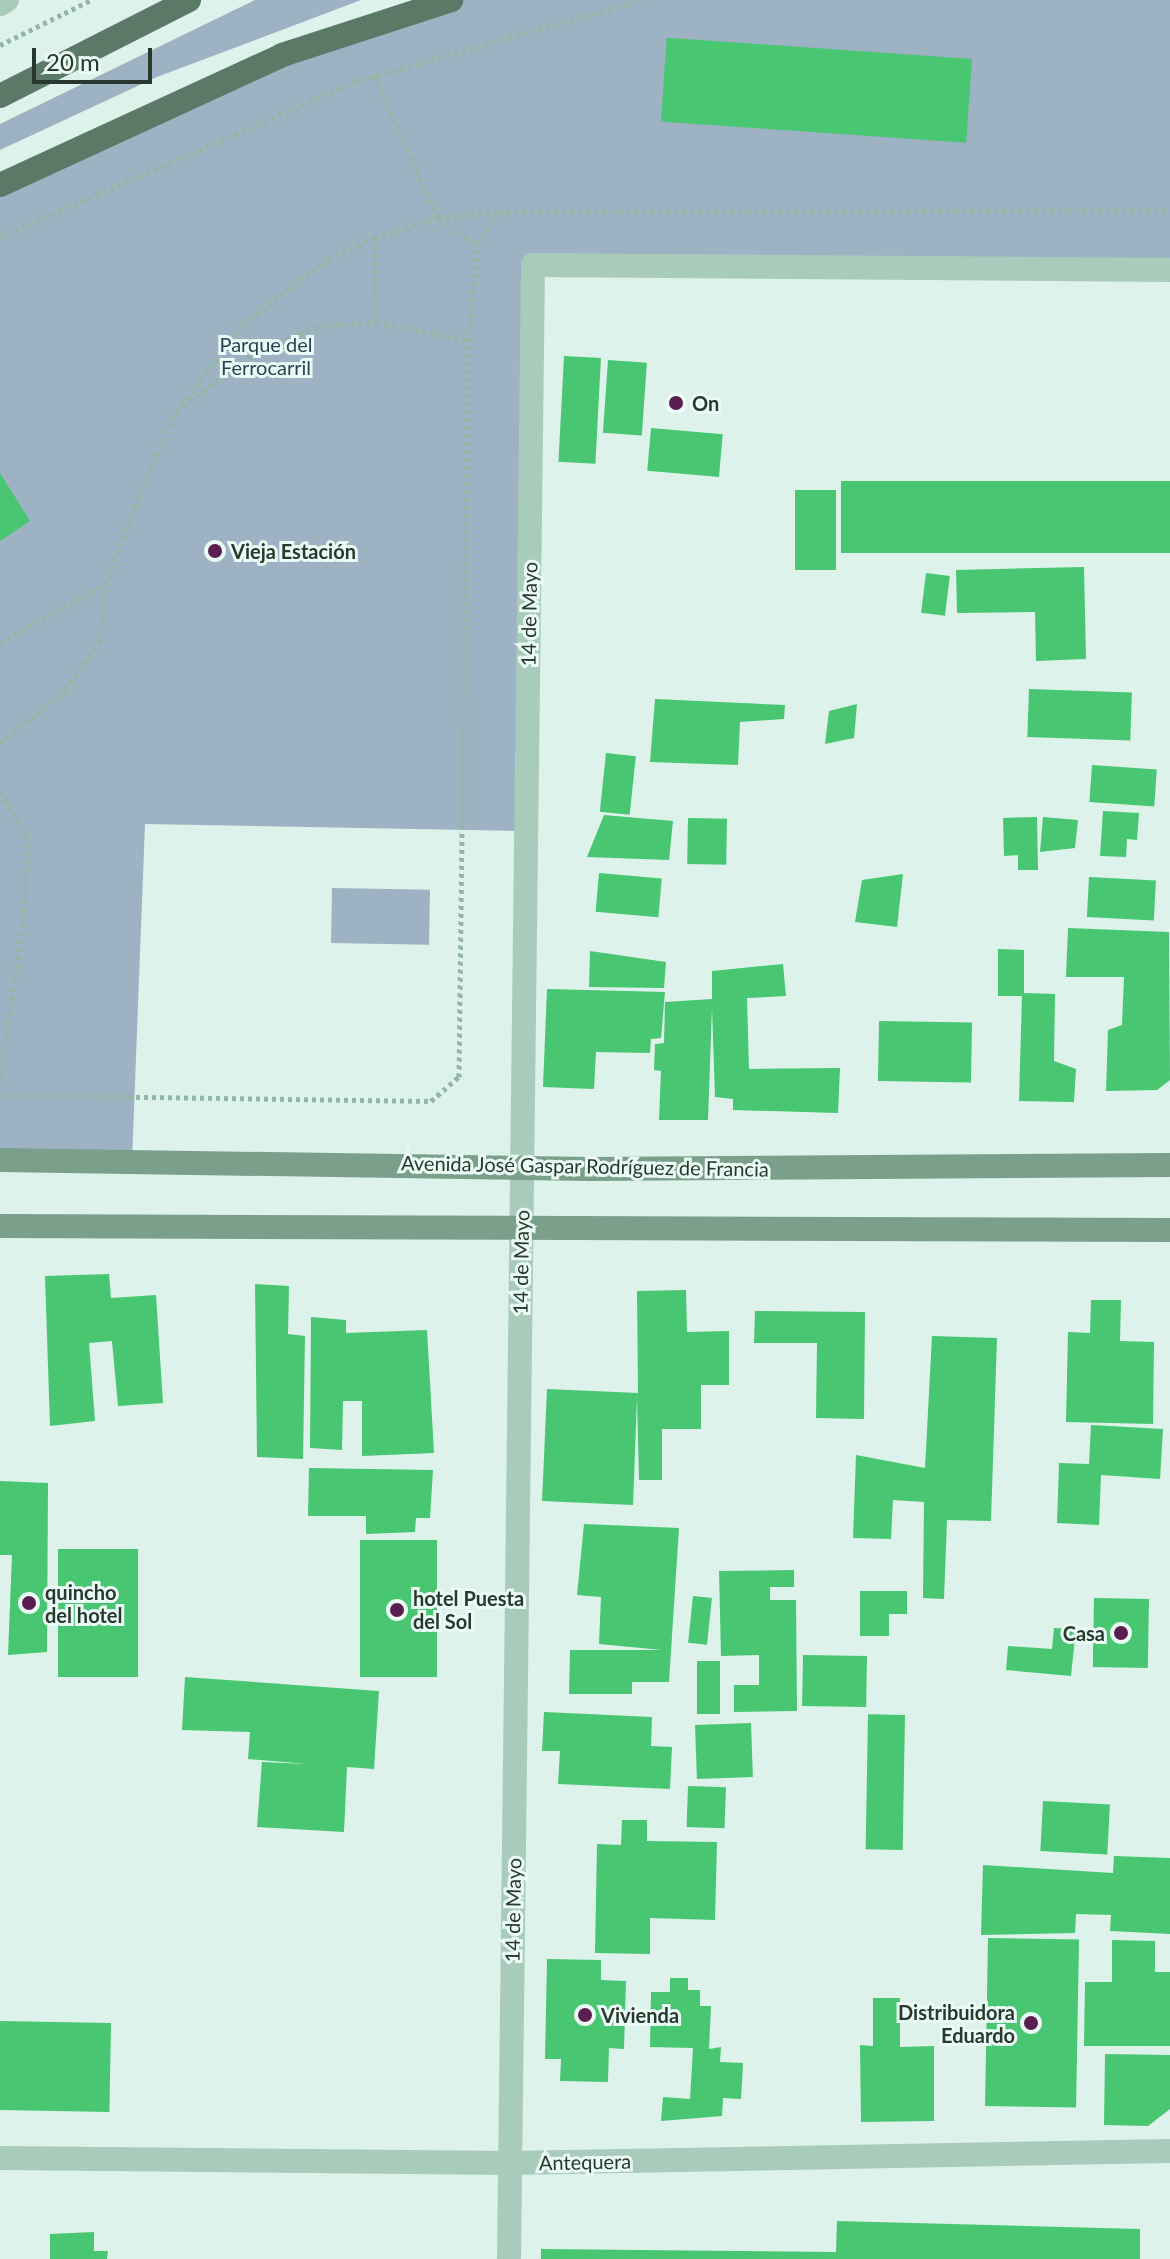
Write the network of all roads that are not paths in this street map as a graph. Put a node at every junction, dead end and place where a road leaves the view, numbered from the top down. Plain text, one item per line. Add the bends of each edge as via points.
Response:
1 (7, 0) edge
2 (189, 0) edge
3 (451, 0) edge
4 (0, 4) edge
5 (0, 96) edge
6 (0, 185) edge
7 (1170, 270) edge
8 (0, 1160) edge
9 (522, 1165) junction
10 (1170, 1165) edge
11 (521, 1223) junction
12 (0, 1226) edge
13 (1170, 1230) edge
14 (1170, 2151) edge
15 (0, 2158) edge
16 (510, 2163) junction
17 (509, 2259) edge

1 - 4 street
2 - 5 main road
3 - 6 main road via 282,55
7 - 9 street, 14 de Mayo via 533,265
8 - 9 main road, Avenida José Gaspar Rodríguez de Francia
9 - 10 main road, Avenida José Gaspar Rodríguez de Francia
9 - 11 street, 14 de Mayo
11 - 12 main road
11 - 13 main road
11 - 16 street, 14 de Mayo
14 - 16 street, Antequera
15 - 16 street, Antequera
16 - 17 street, 14 de Mayo

